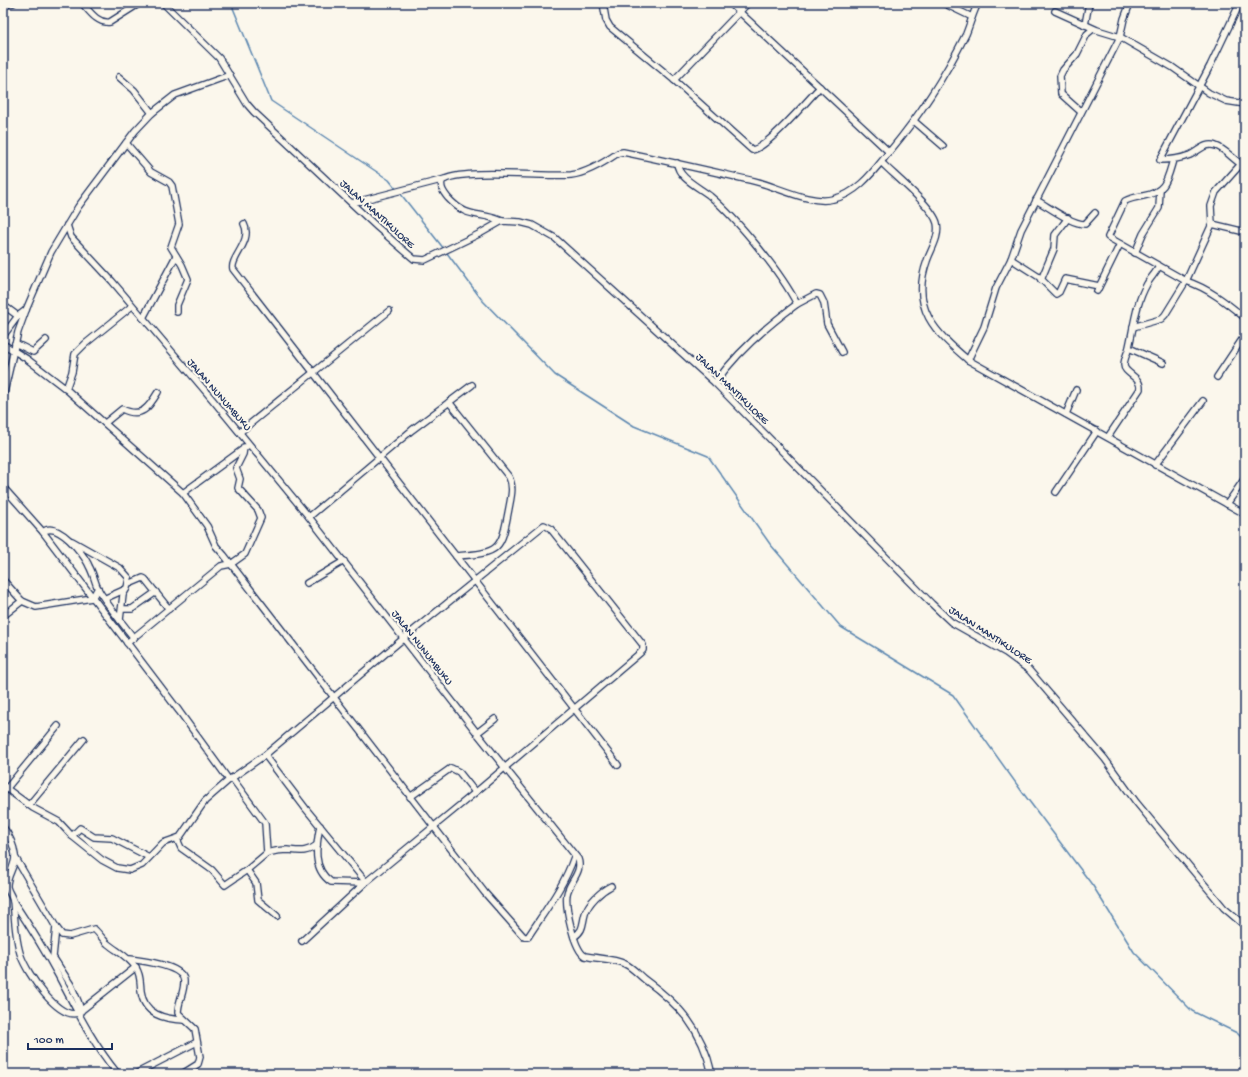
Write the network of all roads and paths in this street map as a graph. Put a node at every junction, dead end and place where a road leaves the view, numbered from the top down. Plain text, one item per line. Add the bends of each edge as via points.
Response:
1 (12, 3) edge
2 (82, 3) edge
3 (140, 3) edge
4 (163, 3) edge
5 (603, 3) edge
6 (730, 3) edge
7 (748, 3) edge
8 (943, 3) edge
9 (978, 3) edge
10 (1089, 3) edge
11 (1130, 3) edge
12 (1240, 3) edge
13 (3, 5) edge
14 (1055, 11) dead end
15 (740, 12) junction
16 (972, 17) junction
17 (1085, 25) junction
18 (1093, 29) junction
19 (1120, 37) junction
20 (230, 75) junction
21 (119, 77) dead end
22 (674, 80) junction
23 (1198, 85) junction
24 (820, 88) junction
25 (1245, 104) edge
26 (1081, 112) junction
27 (152, 113) junction
28 (914, 121) junction
29 (126, 143) junction
30 (943, 146) dead end
31 (889, 152) junction
32 (1173, 160) junction
33 (1244, 162) edge
34 (677, 163) junction
35 (882, 163) junction
36 (445, 179) junction
37 (1160, 190) junction
38 (1036, 200) junction
39 (352, 203) junction
40 (1095, 213) dead end
41 (1068, 218) junction
42 (502, 221) junction
43 (244, 224) dead end
44 (1212, 224) junction
45 (67, 225) junction
46 (1245, 232) edge
47 (1120, 244) junction
48 (1135, 253) junction
49 (176, 256) junction
50 (1012, 259) junction
51 (1159, 266) junction
52 (1042, 280) junction
53 (1186, 281) junction
54 (797, 304) junction
55 (3, 305) edge
56 (132, 306) junction
57 (26, 310) junction
58 (389, 311) dead end
59 (177, 312) dead end
60 (18, 316) junction
61 (143, 318) junction
62 (1245, 318) edge
63 (1133, 327) junction
64 (1245, 335) edge
65 (3, 336) edge
66 (46, 340) dead end
67 (15, 343) junction
68 (3, 344) edge
69 (1129, 348) junction
70 (13, 352) junction
71 (842, 352) dead end
72 (968, 360) junction
73 (1163, 363) dead end
74 (314, 373) junction
75 (1217, 377) dead end
76 (715, 383) junction
77 (472, 385) dead end
78 (66, 389) junction
79 (1076, 390) dead end
80 (158, 392) dead end
81 (3, 397) edge
82 (1203, 401) dead end
83 (449, 402) junction
84 (1066, 414) junction
85 (105, 423) junction
86 (1097, 431) junction
87 (240, 432) junction
88 (1108, 437) junction
89 (250, 444) junction
90 (244, 447) junction
91 (380, 457) junction
92 (1155, 465) junction
93 (1245, 478) edge
94 (3, 487) edge
95 (1056, 492) dead end
96 (183, 493) junction
97 (1227, 504) junction
98 (1245, 514) edge
99 (309, 517) junction
100 (42, 532) junction
101 (65, 536) junction
102 (456, 556) junction
103 (344, 561) junction
104 (231, 564) junction
105 (3, 580) edge
106 (475, 581) junction
107 (307, 583) dead end
108 (128, 587) junction
109 (98, 588) junction
110 (156, 592) junction
111 (92, 598) junction
112 (106, 598) junction
113 (22, 601) junction
114 (122, 609) junction
115 (169, 609) junction
116 (3, 616) edge
117 (120, 620) junction
118 (134, 638) junction
119 (404, 638) junction
120 (127, 644) junction
121 (334, 698) junction
122 (574, 708) junction
123 (495, 719) dead end
124 (58, 726) dead end
125 (477, 733) junction
126 (84, 740) dead end
127 (265, 755) junction
128 (618, 765) dead end
129 (505, 767) junction
130 (231, 779) junction
131 (5, 787) edge
132 (475, 792) junction
133 (410, 797) junction
134 (29, 805) junction
135 (320, 826) junction
136 (433, 826) junction
137 (3, 827) edge
138 (72, 836) junction
139 (177, 839) junction
140 (317, 845) junction
141 (268, 853) junction
142 (15, 857) junction
143 (149, 857) junction
144 (574, 857) junction
145 (247, 870) junction
146 (365, 883) junction
147 (611, 886) dead end
148 (13, 901) junction
149 (277, 916) dead end
150 (1245, 926) edge
151 (56, 927) junction
152 (574, 937) junction
153 (302, 941) dead end
154 (130, 960) junction
155 (136, 967) junction
156 (79, 1012) junction
157 (184, 1020) junction
158 (198, 1042) junction
159 (118, 1074) edge
160 (135, 1074) edge
161 (182, 1074) edge
162 (712, 1074) edge

1 - 13 street
2 - 3 street via 98,20 106,23
4 - 20 street, JALAN MANTIKULORE via 220,58
5 - 22 street via 610,27
6 - 15 street
7 - 15 street
8 - 16 street
9 - 16 street
10 - 17 street
11 - 19 street
12 - 23 street via 1210,66
14 - 17 street
15 - 22 street
15 - 24 street
16 - 28 street via 937,88
17 - 18 street
18 - 19 street
18 - 26 street via 1087,34 1077,54 1060,76 1061,94
19 - 23 street via 1172,66
19 - 26 street
20 - 27 street via 175,95
20 - 39 street, JALAN MANTIKULORE via 254,112
21 - 27 street via 134,90
22 - 24 street via 752,150 759,149 772,138
23 - 25 street via 1226,101
23 - 32 street via 1160,160
24 - 31 street
26 - 38 street
27 - 29 street
28 - 30 street
28 - 31 street
29 - 45 street
29 - 49 street via 150,172 170,182 172,186 179,224 172,244
31 - 35 street
32 - 33 street via 1211,144
32 - 37 street via 1168,180
33 - 44 street via 1216,192 1211,206
34 - 35 street via 826,200 850,192
34 - 36 street via 620,152 589,170 571,175 508,173
34 - 54 street via 680,173 711,197 741,229 783,281
35 - 72 street via 924,203 935,219 936,239 924,274 922,300 932,324 943,339
36 - 39 street
36 - 42 street via 442,181 442,189 458,209
37 - 47 street via 1152,195 1129,199 1122,205 1108,236
37 - 48 street via 1159,208
38 - 41 street
38 - 50 street via 1021,230
39 - 42 street, JALAN MANTIKULORE via 414,259 425,260
40 - 41 street via 1085,224
41 - 52 street via 1055,235 1053,253
42 - 76 street, JALAN MANTIKULORE via 532,225 549,234
43 - 74 street via 247,234 233,269
44 - 46 street
44 - 53 street
45 - 56 street, JALAN NUNUMBUKU via 71,237
45 - 57 street via 51,252
47 - 48 street
47 - 52 street via 1098,288 1065,279 1056,294
48 - 51 street
49 - 59 street via 188,279
49 - 61 street
50 - 52 street
50 - 72 street via 996,288 984,327
51 - 53 street
51 - 63 street via 1141,297
53 - 62 street via 1211,293
53 - 63 street via 1165,315
54 - 71 street via 816,294 820,295 824,302 827,324
54 - 76 street via 751,342
55 - 60 street
56 - 61 street, JALAN NUNUMBUKU
56 - 78 street via 75,354
57 - 60 street
57 - 67 street
58 - 74 street
60 - 65 street
61 - 87 street, JALAN NUNUMBUKU
63 - 69 street
64 - 75 street
66 - 67 street via 33,352
67 - 70 street
68 - 70 street
69 - 73 street
69 - 88 street via 1125,369 1136,377 1140,389
70 - 78 street via 27,359
70 - 81 street
72 - 84 street
74 - 87 street
74 - 91 street
76 - 150 street, JALAN MANTIKULORE via 932,604 952,622 1006,653 1032,673 1105,759 1136,802 1224,908
77 - 83 street
78 - 85 street
79 - 84 street
80 - 85 street via 147,409 137,412 122,409
82 - 92 street
83 - 91 street
83 - 102 street via 509,477 512,486 506,529 497,546 484,554
84 - 86 street
85 - 96 street
86 - 88 street
86 - 95 street
87 - 89 street, JALAN NUNUMBUKU
88 - 92 street
89 - 90 street
89 - 99 street, JALAN NUNUMBUKU
90 - 96 street
90 - 104 street via 236,468 240,479 238,488 258,510 261,518 245,554
91 - 99 street
91 - 102 street
92 - 97 street
93 - 97 street
94 - 100 street
96 - 104 street via 207,526 216,546
97 - 98 street
99 - 103 street, JALAN NUNUMBUKU
100 - 101 street via 51,529
100 - 111 street
101 - 108 street via 120,568 129,578
101 - 109 street via 85,558
102 - 106 street
103 - 107 street
103 - 119 street, JALAN NUNUMBUKU
104 - 115 street via 220,566
104 - 121 street
105 - 113 street
106 - 119 street
106 - 122 street
106 - 122 street via 546,525 640,640 643,650
108 - 110 street via 144,579
108 - 112 street
108 - 114 street via 123,595
109 - 111 street
109 - 112 street
110 - 114 street via 132,609
110 - 115 street
111 - 113 street via 41,607 29,606
111 - 120 street
112 - 117 street
113 - 116 street
114 - 117 street
115 - 118 street
117 - 118 street
118 - 120 street
119 - 121 street
119 - 125 street, JALAN NUNUMBUKU
120 - 130 street
121 - 127 street
121 - 133 street
122 - 128 street
122 - 129 street
123 - 125 street
124 - 131 street
125 - 129 street, JALAN NUNUMBUKU
126 - 134 street
127 - 130 street
127 - 135 street
129 - 132 street
129 - 144 street, JALAN NUNUMBUKU
130 - 139 street via 205,801
130 - 141 street via 265,823
131 - 134 street
132 - 133 street via 459,772 451,768
132 - 136 street
133 - 136 street
134 - 138 street via 54,818
135 - 140 street
135 - 146 street
136 - 144 street via 485,893 526,938 569,872
136 - 146 street
137 - 142 street
138 - 143 street via 80,828 94,837 112,838
138 - 143 street via 102,860 123,870 138,867
139 - 143 street via 163,842
139 - 145 street via 181,848 212,870 226,885
140 - 141 street via 301,852 279,850
140 - 146 street via 317,862 328,880 336,883
141 - 145 street
142 - 148 street via 7,884
142 - 151 street
144 - 152 street via 580,863 567,894 567,910
145 - 149 street via 256,883 259,902
146 - 153 street
147 - 152 street via 588,907 582,930
148 - 156 street
148 - 156 street via 22,960 54,1004 70,1014
151 - 154 street via 62,935 70,936 94,929 108,945
151 - 156 street via 53,957 72,985
152 - 162 street via 583,954 625,964 665,994 696,1030
154 - 155 street
154 - 157 street via 176,970 184,983 178,1013
155 - 156 street
155 - 157 street via 142,996 149,1009 164,1019
156 - 159 street
157 - 158 street via 196,1029
158 - 160 street
158 - 161 street via 200,1062

